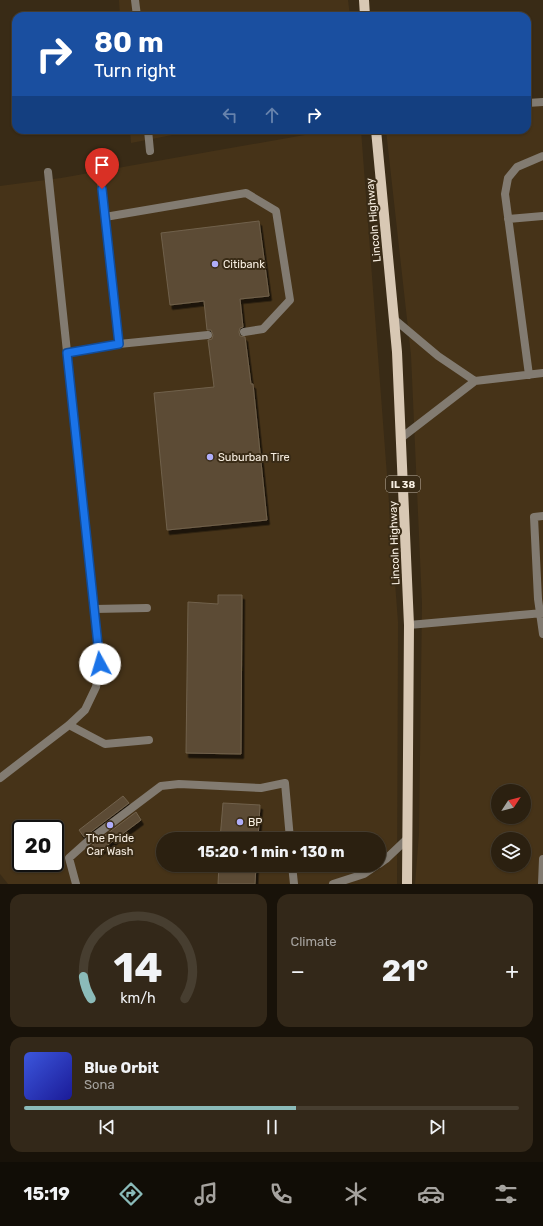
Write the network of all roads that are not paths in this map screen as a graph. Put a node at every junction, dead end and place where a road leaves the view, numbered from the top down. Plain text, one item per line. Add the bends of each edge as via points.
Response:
1 (135, 0) edge
2 (364, 0) edge
3 (136, 12) edge
4 (365, 12) edge
5 (543, 102) edge
6 (531, 103) edge
7 (148, 134) edge
8 (376, 134) edge
9 (150, 151) dead end
10 (543, 156) edge
11 (99, 162) dead end
12 (48, 172) dead end
13 (543, 216) edge
14 (105, 217) junction
15 (508, 219) junction
16 (394, 319) junction
17 (244, 332) dead end
18 (208, 335) dead end
19 (119, 344) junction
20 (67, 353) junction
21 (543, 373) edge
22 (529, 375) junction
23 (475, 381) junction
24 (401, 438) junction
25 (543, 516) edge
26 (148, 608) dead end
27 (94, 609) junction
28 (541, 614) edge
29 (409, 625) junction
30 (543, 634) edge
31 (69, 725) junction
32 (149, 740) dead end
33 (0, 778) edge
34 (289, 832) edge
35 (407, 839) junction
36 (386, 857) edge
37 (543, 860) edge
38 (293, 872) edge
39 (367, 872) edge
40 (76, 884) edge
41 (294, 884) edge
42 (333, 884) edge
43 (407, 884) edge
44 (542, 884) edge

1 - 3 lane
2 - 4 main road
5 - 6 lane
7 - 9 lane
8 - 16 main road, Lincoln Highway / IL 38
10 - 15 lane via 517,166 508,178 505,194
11 - 14 lane
12 - 20 lane
13 - 15 lane
14 - 17 lane via 246,193 276,210 290,300 263,329
14 - 19 lane
15 - 22 lane
16 - 23 lane via 438,356
16 - 24 main road, Lincoln Highway / IL 38
18 - 19 lane
19 - 20 lane
20 - 27 lane
21 - 22 lane
22 - 23 lane
23 - 24 lane
24 - 29 main road, Lincoln Highway / IL 38
25 - 28 lane via 534,517
26 - 27 lane
27 - 31 lane via 100,664 96,687 85,710
28 - 29 lane
28 - 30 lane
29 - 35 main road, Lincoln Highway / IL 38
31 - 32 lane via 105,744
31 - 33 lane
34 - 40 lane via 285,783 261,788 179,784 161,786 69,858
35 - 36 lane
35 - 43 main road, Lincoln Highway / IL 38
37 - 44 lane
38 - 41 lane
39 - 42 lane

